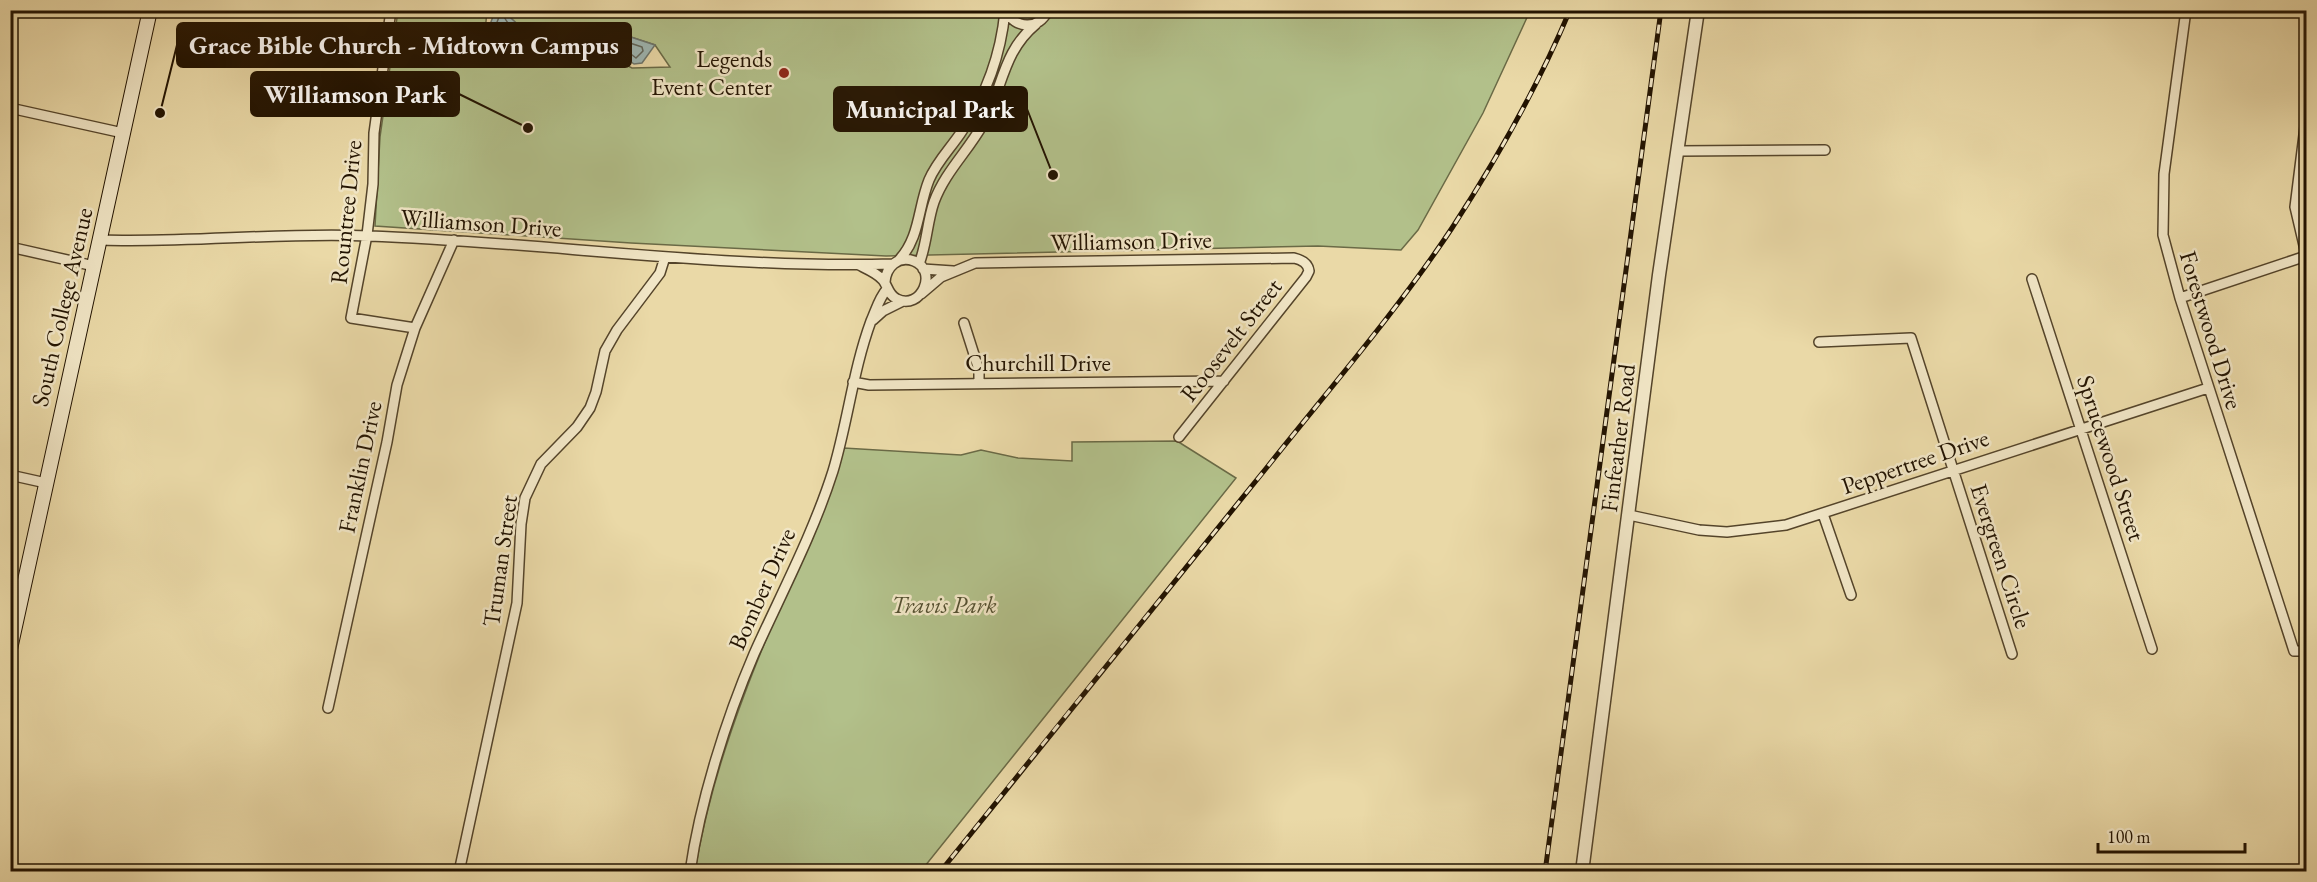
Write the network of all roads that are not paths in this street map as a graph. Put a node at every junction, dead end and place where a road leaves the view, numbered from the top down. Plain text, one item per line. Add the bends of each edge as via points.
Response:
1 (150, 10) edge
2 (391, 10) edge
3 (1048, 10) edge
4 (1698, 10) edge
5 (2186, 10) edge
6 (1005, 11) edge
7 (1036, 24) junction
8 (10, 108) edge
9 (2307, 119) edge
10 (123, 133) junction
11 (1825, 150) dead end
12 (1679, 151) junction
13 (367, 236) junction
14 (102, 240) junction
15 (454, 240) junction
16 (10, 247) edge
17 (2307, 255) edge
18 (665, 257) junction
19 (896, 262) junction
20 (857, 264) junction
21 (94, 266) junction
22 (921, 266) junction
23 (1309, 267) joint
24 (953, 271) junction
25 (2032, 279) dead end
26 (886, 285) junction
27 (921, 294) junction
28 (2180, 298) junction
29 (903, 301) junction
30 (871, 322) junction
31 (964, 323) dead end
32 (415, 328) junction
33 (1819, 342) dead end
34 (1224, 381) junction
35 (853, 382) junction
36 (979, 383) junction
37 (2208, 387) junction
38 (2080, 428) junction
39 (1179, 437) dead end
40 (1952, 470) junction
41 (10, 475) edge
42 (46, 483) junction
43 (1823, 514) junction
44 (1629, 516) junction
45 (1851, 595) dead end
46 (10, 649) edge
47 (2152, 649) dead end
48 (2307, 651) edge
49 (2012, 654) dead end
50 (328, 708) dead end
51 (459, 872) edge
52 (690, 872) edge
53 (1582, 872) edge

1 - 10 main road, South College Avenue
2 - 13 street, Rountree Drive via 375,122
3 - 7 street
4 - 12 street, Finfeather Road
5 - 28 street, Forestwood Drive via 2162,207 2163,236
6 - 7 street via 1021,25
6 - 19 street via 1000,44 982,93 972,116 936,165 913,240
7 - 22 street via 1019,40 985,121 943,181 933,203
8 - 10 street
9 - 17 street via 2295,207
10 - 14 main road, South College Avenue
11 - 12 street
12 - 44 street, Finfeather Road
13 - 14 street, Williamson Drive
13 - 15 street, Williamson Drive
13 - 32 street, Rountree Drive via 351,318
14 - 21 main road, South College Avenue
15 - 18 street, Williamson Drive
15 - 32 street, Franklin Drive
16 - 21 street
17 - 28 street
18 - 20 street, Williamson Drive
18 - 51 street, Truman Street via 660,273 605,351 590,408 577,428 541,464 525,498 517,603
19 - 20 street, Williamson Drive
19 - 22 street via 906,259
19 - 26 street via 888,268
20 - 26 street
21 - 42 main road, South College Avenue
22 - 24 street, Williamson Drive
22 - 27 street via 926,282
23 - 24 street, Williamson Drive via 1294,258 975,263
23 - 34 street, Roosevelt Street via 1306,277
24 - 27 street, Williamson Drive
25 - 38 street, Sprucewood Street
26 - 29 street via 891,295
26 - 30 street, Bomber Drive
27 - 29 street
28 - 37 street, Forestwood Drive
29 - 30 street
30 - 35 street, Bomber Drive
31 - 36 street via 979,370
32 - 50 street, Franklin Drive via 397,385
33 - 40 street, Evergreen Circle via 1911,338
34 - 36 street, Churchill Drive
34 - 39 street, Roosevelt Street
35 - 36 street, Churchill Drive
35 - 52 street, Bomber Drive via 833,471 722,739
37 - 38 street, Peppertree Drive
37 - 48 street, Forestwood Drive via 2294,651
38 - 40 street, Peppertree Drive
38 - 47 street, Sprucewood Street
40 - 43 street, Peppertree Drive
40 - 49 street, Evergreen Circle
41 - 42 street
42 - 46 main road, South College Avenue
43 - 44 street, Peppertree Drive via 1786,525 1727,531 1699,530
43 - 45 street
44 - 53 street, Finfeather Road

